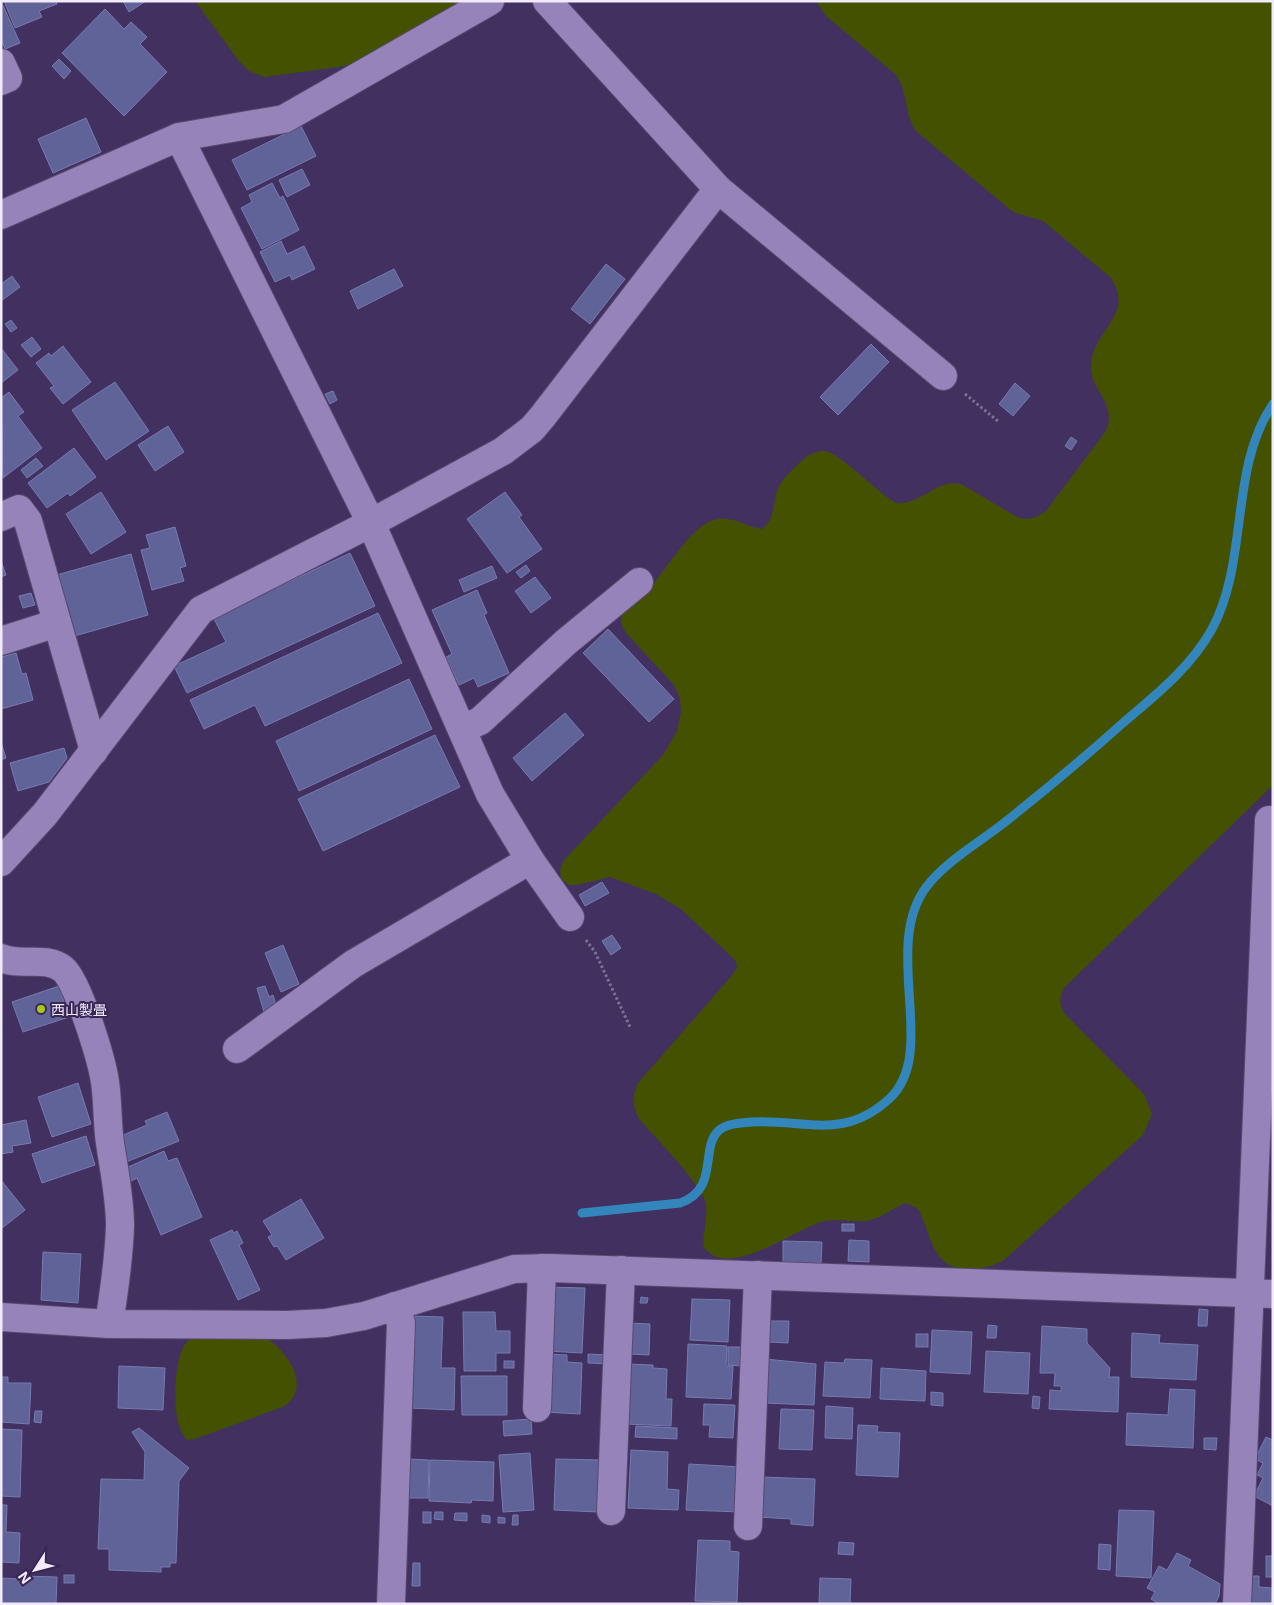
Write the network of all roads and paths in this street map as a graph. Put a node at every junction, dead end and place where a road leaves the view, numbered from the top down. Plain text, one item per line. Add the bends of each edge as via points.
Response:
1 (490, 1) edge
2 (547, 1) edge
3 (1, 63) edge
4 (1, 81) edge
5 (178, 137) junction
6 (718, 189) junction
7 (1, 215) edge
8 (943, 376) joint
9 (999, 422) dead end
10 (1, 517) edge
11 (371, 523) junction
12 (639, 582) dead end
13 (57, 623) junction
14 (1, 641) edge
15 (462, 730) junction
16 (94, 751) junction
17 (1269, 820) dead end
18 (530, 860) junction
19 (1, 862) edge
20 (570, 916) joint
21 (1, 958) edge
22 (631, 1028) dead end
23 (237, 1049) dead end
24 (1266, 1069) edge
25 (542, 1268) junction
26 (621, 1270) junction
27 (758, 1275) junction
28 (1261, 1294) edge
29 (395, 1306) junction
30 (1, 1317) edge
31 (109, 1324) junction
32 (537, 1408) dead end
33 (611, 1512) dead end
34 (748, 1526) dead end
35 (391, 1604) edge
36 (1238, 1604) edge

1 - 5 street via 284,119
2 - 6 street
3 - 4 street via 8,78
5 - 7 street
5 - 11 street
6 - 8 street
6 - 11 street via 532,429 504,450
8 - 9 path
10 - 13 street via 20,510 28,521
11 - 15 street
11 - 16 street via 202,610
12 - 15 street via 566,642 480,721
13 - 14 street
13 - 16 street
15 - 18 street via 490,794
16 - 19 street via 45,814
17 - 24 street
18 - 20 street
18 - 23 street via 346,968
20 - 22 path via 595,952
21 - 31 street via 14,962 52,963 64,969 72,979 98,1052 109,1107 109,1134 119,1208 118,1267
24 - 28 street
25 - 26 street
25 - 29 street via 505,1272
25 - 32 street
26 - 27 street
26 - 33 street
27 - 28 street
27 - 34 street
28 - 36 street
29 - 31 street via 326,1323
29 - 35 street via 401,1323
30 - 31 street

